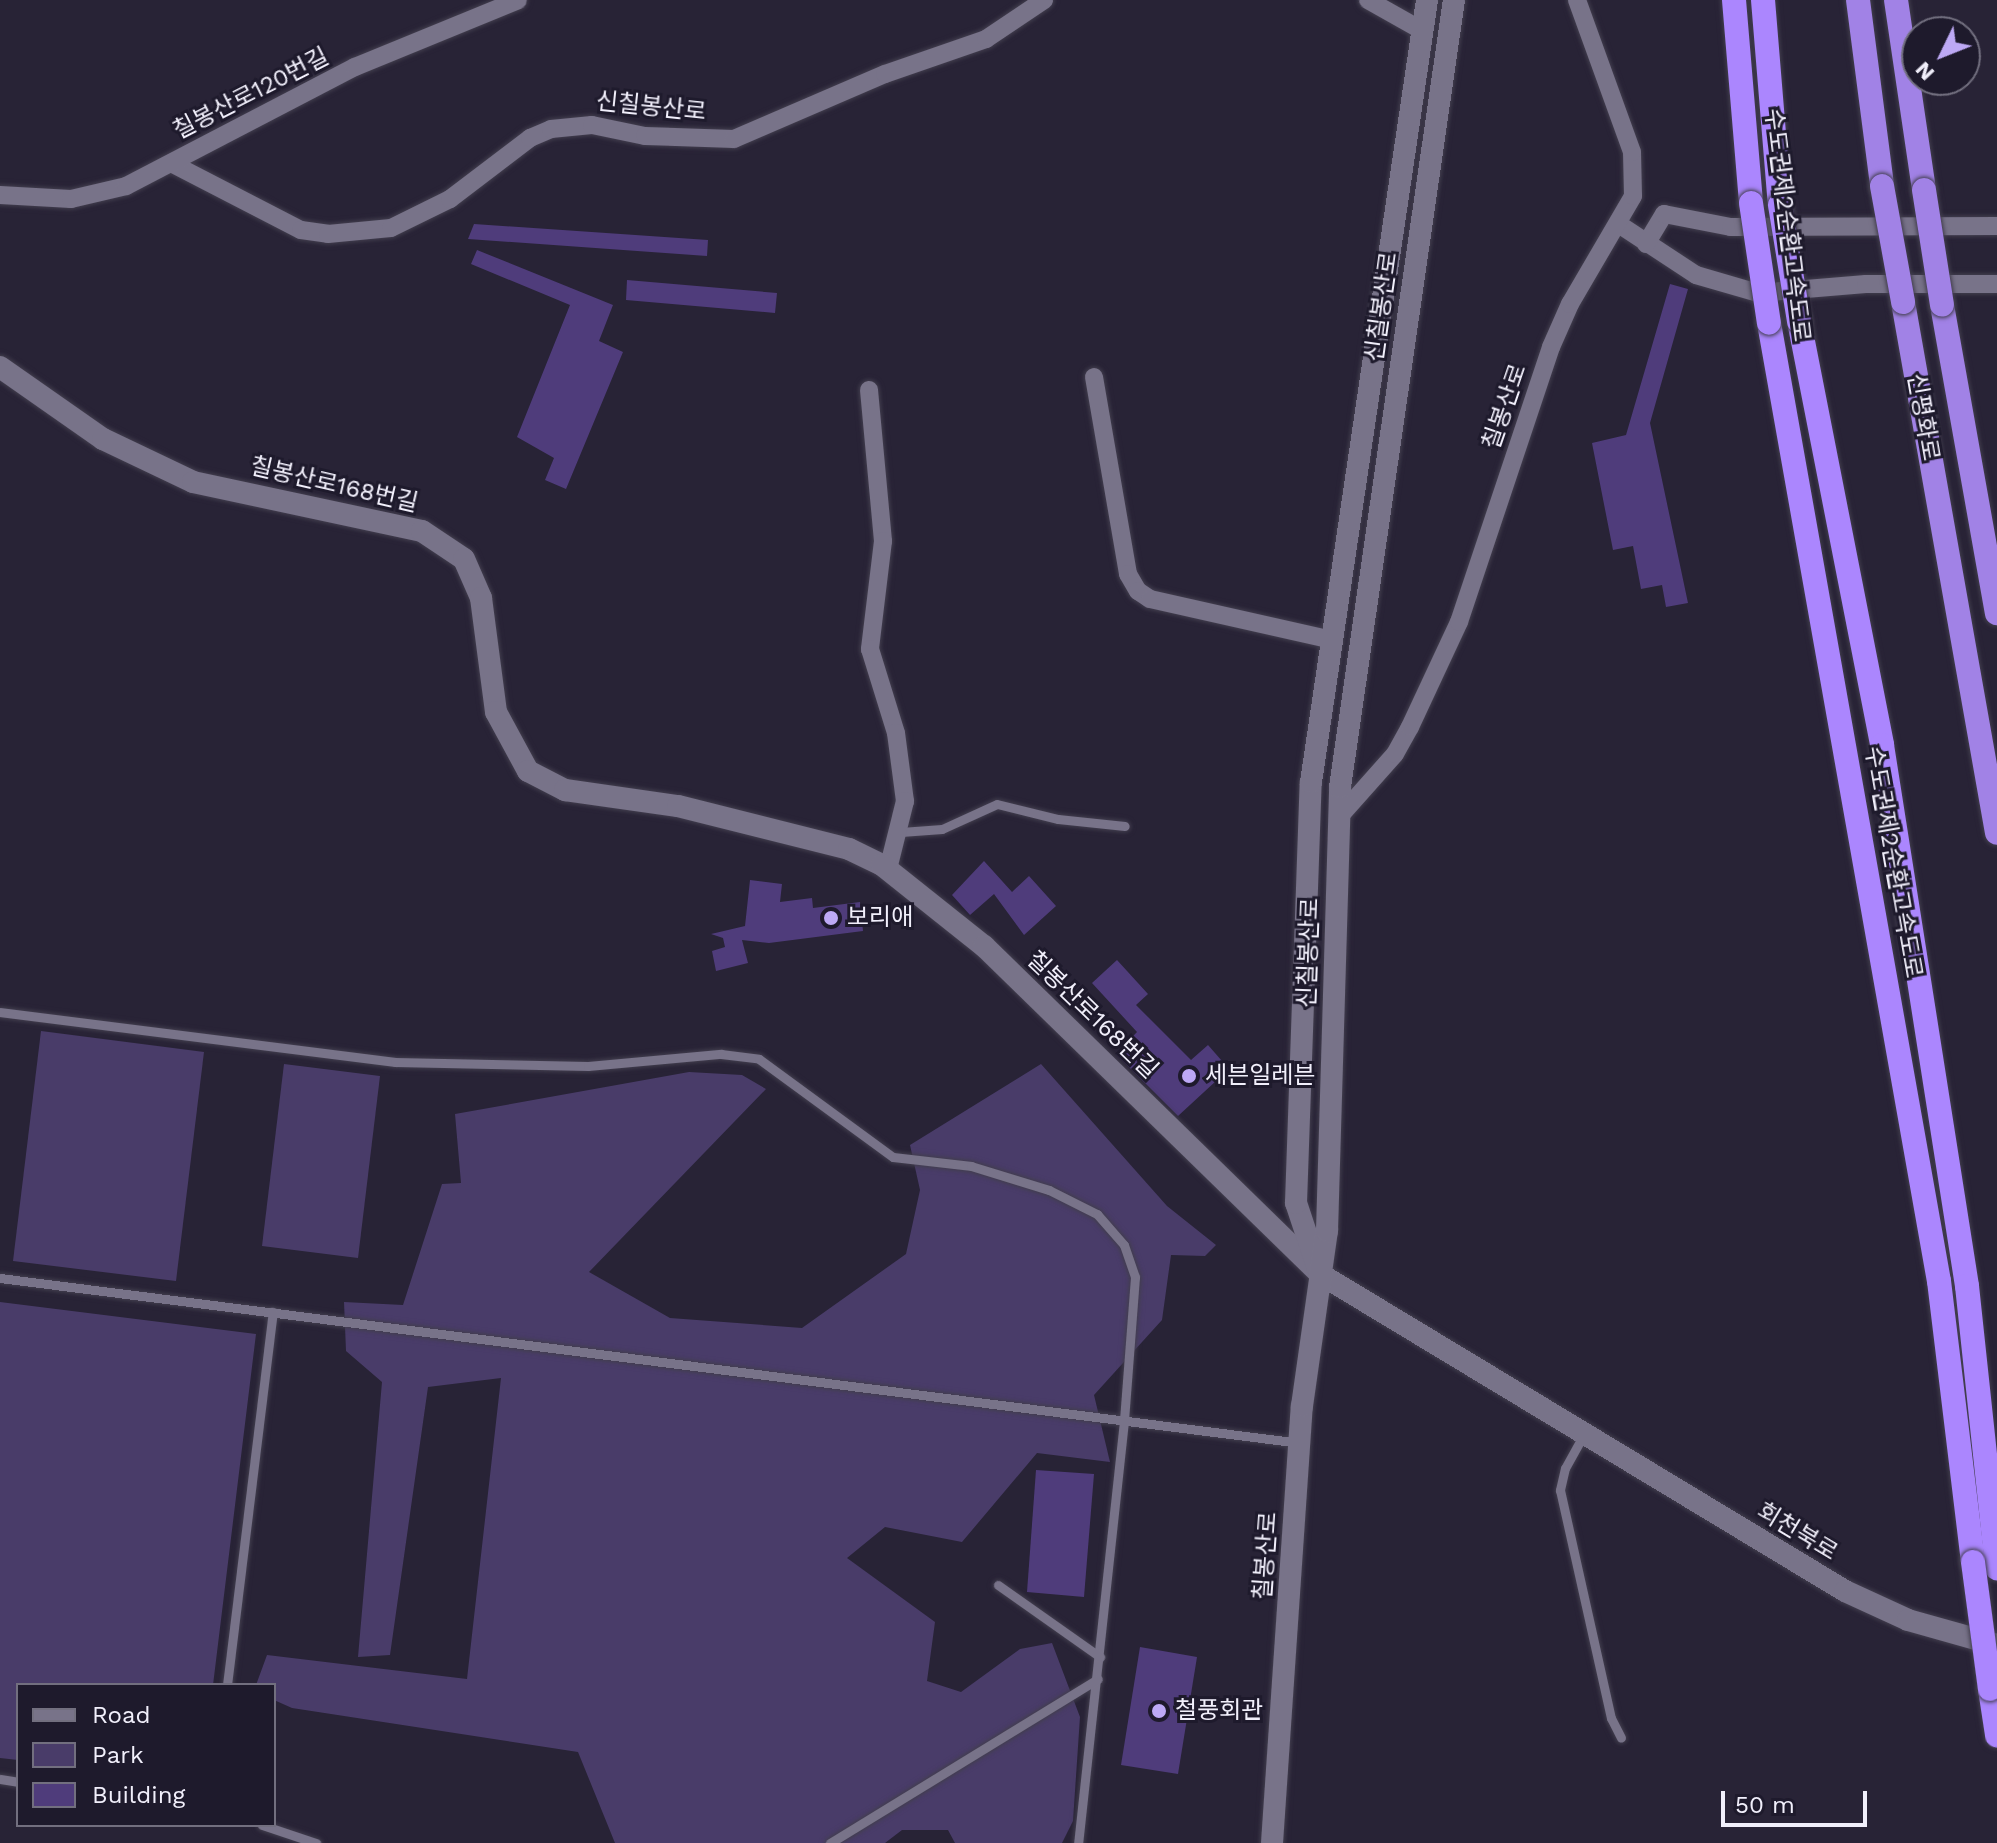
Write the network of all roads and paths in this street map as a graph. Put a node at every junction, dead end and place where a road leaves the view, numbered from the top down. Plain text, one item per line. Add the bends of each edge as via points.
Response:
1 (518, 0) edge
2 (1044, 0) edge
3 (1368, 0) edge
4 (1427, 0) edge
5 (1454, 0) edge
6 (1577, 0) edge
7 (1734, 0) edge
8 (1763, 0) edge
9 (1858, 0) edge
10 (1896, 0) edge
11 (1423, 31) junction
12 (171, 163) junction
13 (0, 195) edge
14 (1620, 225) junction
15 (1997, 226) edge
16 (1646, 244) junction
17 (1997, 284) edge
18 (0, 367) edge
19 (1094, 377) dead end
20 (869, 390) dead end
21 (1997, 613) edge
22 (1332, 640) junction
23 (1339, 817) junction
24 (1125, 826) dead end
25 (901, 832) junction
26 (1997, 833) edge
27 (888, 869) junction
28 (0, 1012) edge
29 (1320, 1274) junction
30 (0, 1278) edge
31 (273, 1312) junction
32 (1124, 1421) junction
33 (1584, 1434) junction
34 (1300, 1443) junction
35 (1985, 1565) edge
36 (998, 1585) dead end
37 (1997, 1645) edge
38 (1100, 1657) junction
39 (1098, 1679) junction
40 (227, 1683) edge
41 (1997, 1735) edge
42 (1621, 1738) dead end
43 (268, 1827) edge
44 (316, 1843) edge
45 (830, 1843) edge
46 (1078, 1843) edge
47 (1272, 1843) edge

1 - 12 street, 칠봉산로120번길 via 355,67
2 - 12 street, 신칠봉산로 via 986,39 885,74 734,139 645,136 592,125 551,129 530,138 450,199 391,228 328,234 301,230
3 - 11 street
4 - 11 street, 신칠봉산로
5 - 23 street, 신칠봉산로
6 - 14 street, 칠봉산로 via 1632,152 1633,196
7 - 35 highway, 수도권제2순환고속도로, bridge via 1751,203 1769,323
8 - 35 highway, 수도권제2순환고속도로, bridge via 1780,205 1882,745 1967,1286
9 - 26 highway, 신평화로, bridge via 1882,186
10 - 21 highway, 신평화로, bridge via 1942,305
11 - 22 street, 신칠봉산로
12 - 13 street, 칠봉산로120번길 via 126,186 71,199
14 - 16 street
14 - 23 street, 칠봉산로 via 1570,304 1551,347 1459,622 1417,714 1395,754
15 - 16 street via 1731,227 1664,214
16 - 17 street via 1696,275 1758,293 1866,284
18 - 27 street, 칠봉산로168번길 via 103,439 193,482 422,531 464,559 481,598 496,712 528,771 565,790 678,806 849,849
19 - 22 street via 1128,574 1138,591 1150,599
20 - 25 street via 883,541 870,649 903,768
22 - 29 street, 신칠봉산로 via 1311,782 1296,1203
23 - 29 street, 신칠봉산로 via 1327,1231
24 - 25 lane via 1058,819 997,804 952,826
25 - 27 street
27 - 29 street, 칠봉산로168번길 via 984,946
28 - 32 lane via 395,1062 588,1066 721,1054 759,1059 893,1157 971,1166 1049,1190 1108,1224 1124,1245 1135,1277
29 - 33 street, 회천북로
29 - 34 street, 칠봉산로
30 - 31 lane
31 - 32 lane
31 - 40 lane
32 - 34 lane
32 - 38 lane
33 - 37 street, 회천북로 via 1845,1591 1908,1620
33 - 42 lane via 1565,1468 1560,1490 1611,1718
34 - 47 street, 칠봉산로
35 - 41 highway, 수도권제2순환고속도로, bridge
36 - 38 lane
38 - 39 lane
39 - 45 lane
39 - 46 lane
43 - 44 lane

